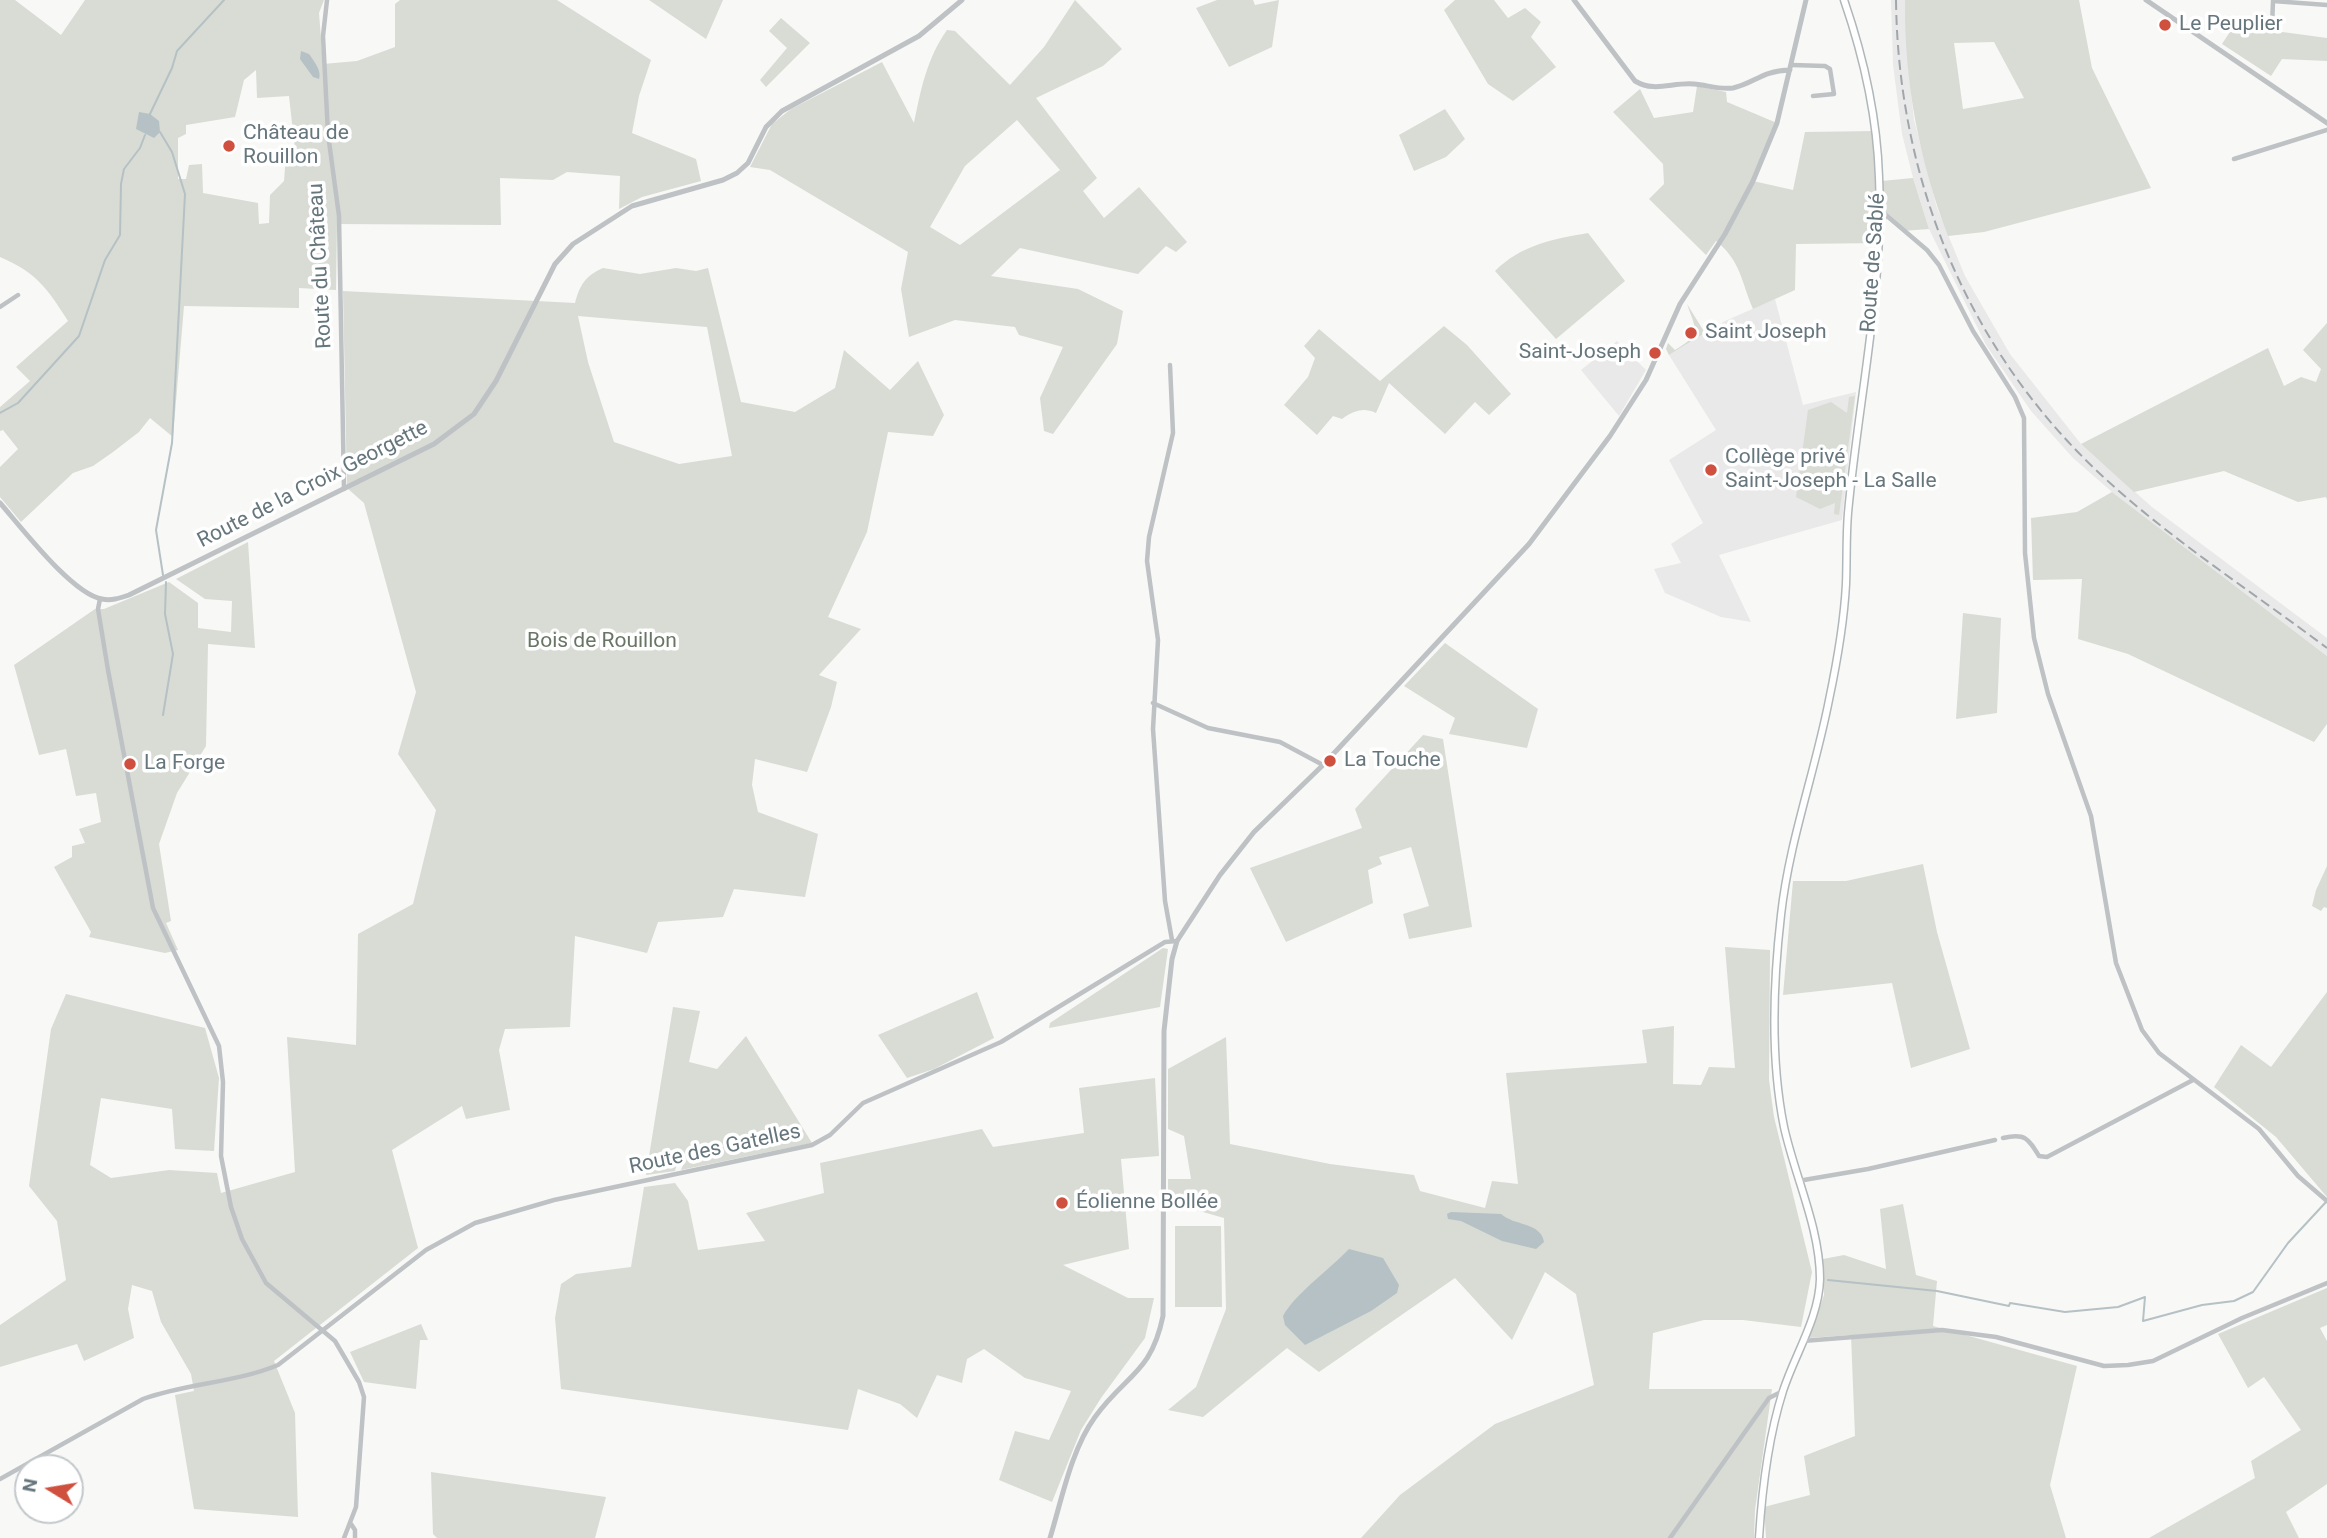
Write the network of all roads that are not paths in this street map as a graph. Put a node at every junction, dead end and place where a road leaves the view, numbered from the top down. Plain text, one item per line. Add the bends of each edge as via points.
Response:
1 (327, 0) edge
2 (962, 0) edge
3 (1574, 0) edge
4 (1806, 0) edge
5 (1844, 0) edge
6 (2146, 0) edge
7 (2273, 0) edge
8 (2327, 5) edge
9 (2272, 27) dead end
10 (1791, 67) junction
11 (1813, 96) dead end
12 (2327, 123) edge
13 (2327, 130) edge
14 (2234, 159) dead end
15 (1880, 209) junction
16 (18, 295) dead end
17 (0, 307) edge
18 (1170, 365) dead end
19 (344, 489) junction
20 (0, 503) edge
21 (100, 599) junction
22 (1153, 703) junction
23 (1323, 765) junction
24 (1175, 940) junction
25 (2193, 1080) junction
26 (2003, 1138) dead end
27 (1996, 1140) dead end
28 (1798, 1181) junction
29 (2326, 1201) edge
30 (2327, 1283) edge
31 (325, 1330) junction
32 (1803, 1341) junction
33 (1783, 1391) junction
34 (0, 1479) edge
35 (351, 1524) junction
36 (344, 1538) edge
37 (355, 1538) edge
38 (1049, 1538) edge
39 (1670, 1538) edge
40 (1759, 1538) edge

1 - 19 street, Route du Château via 323,36 328,134 339,216
2 - 19 street, Route de la Croix Georgette via 919,36 782,111 766,127 749,161 737,173 632,206 573,244 555,264 496,381 474,414 434,444
3 - 10 street via 1644,87 1693,84 1726,89 1764,72
4 - 10 street
5 - 15 main road, Route de Sablé via 1863,58 1872,107
6 - 12 street
7 - 8 street
7 - 9 street
10 - 11 street via 1830,69 1834,94
10 - 23 street via 1777,123 1753,181 1726,234 1680,304 1646,380 1610,436 1530,544
13 - 14 street
15 - 25 street via 1939,265 2020,406 2026,440 2026,579 2039,667 2091,816 2116,963 2152,1046
15 - 28 main road, Route de Sablé via 1847,528 1840,643 1787,874 1780,927 1775,1026 1778,1088
16 - 17 street
18 - 22 street via 1172,433 1147,561 1159,655
19 - 21 street, Route de la Croix Georgette via 129,595
20 - 21 street via 54,566
21 - 31 street via 98,609 153,908 219,1045 221,1156 231,1207 252,1263 266,1283
22 - 23 street via 1208,728 1280,742
22 - 24 street via 1164,890
23 - 24 street via 1238,852
24 - 31 street, Route des Gatelles via 1001,1042 863,1103 830,1135 812,1145 554,1200 475,1223 426,1250
24 - 38 street via 1164,1031 1161,1325 1153,1352 1141,1370 1096,1416 1085,1434
25 - 26 street via 2047,1157 2039,1156 2023,1135
25 - 29 street via 2259,1129
27 - 28 street
28 - 32 main road, Route de Sablé via 1820,1268 1818,1300
30 - 32 street via 2153,1361 2128,1365 2104,1366 1996,1336 1942,1330
31 - 34 street, Route des Gatelles via 269,1368 143,1399
31 - 35 street via 351,1365 364,1397 359,1481
32 - 33 main road, Route de Sablé
33 - 39 street via 1769,1398
33 - 40 main road, Route de Sablé
35 - 36 street
35 - 37 street

